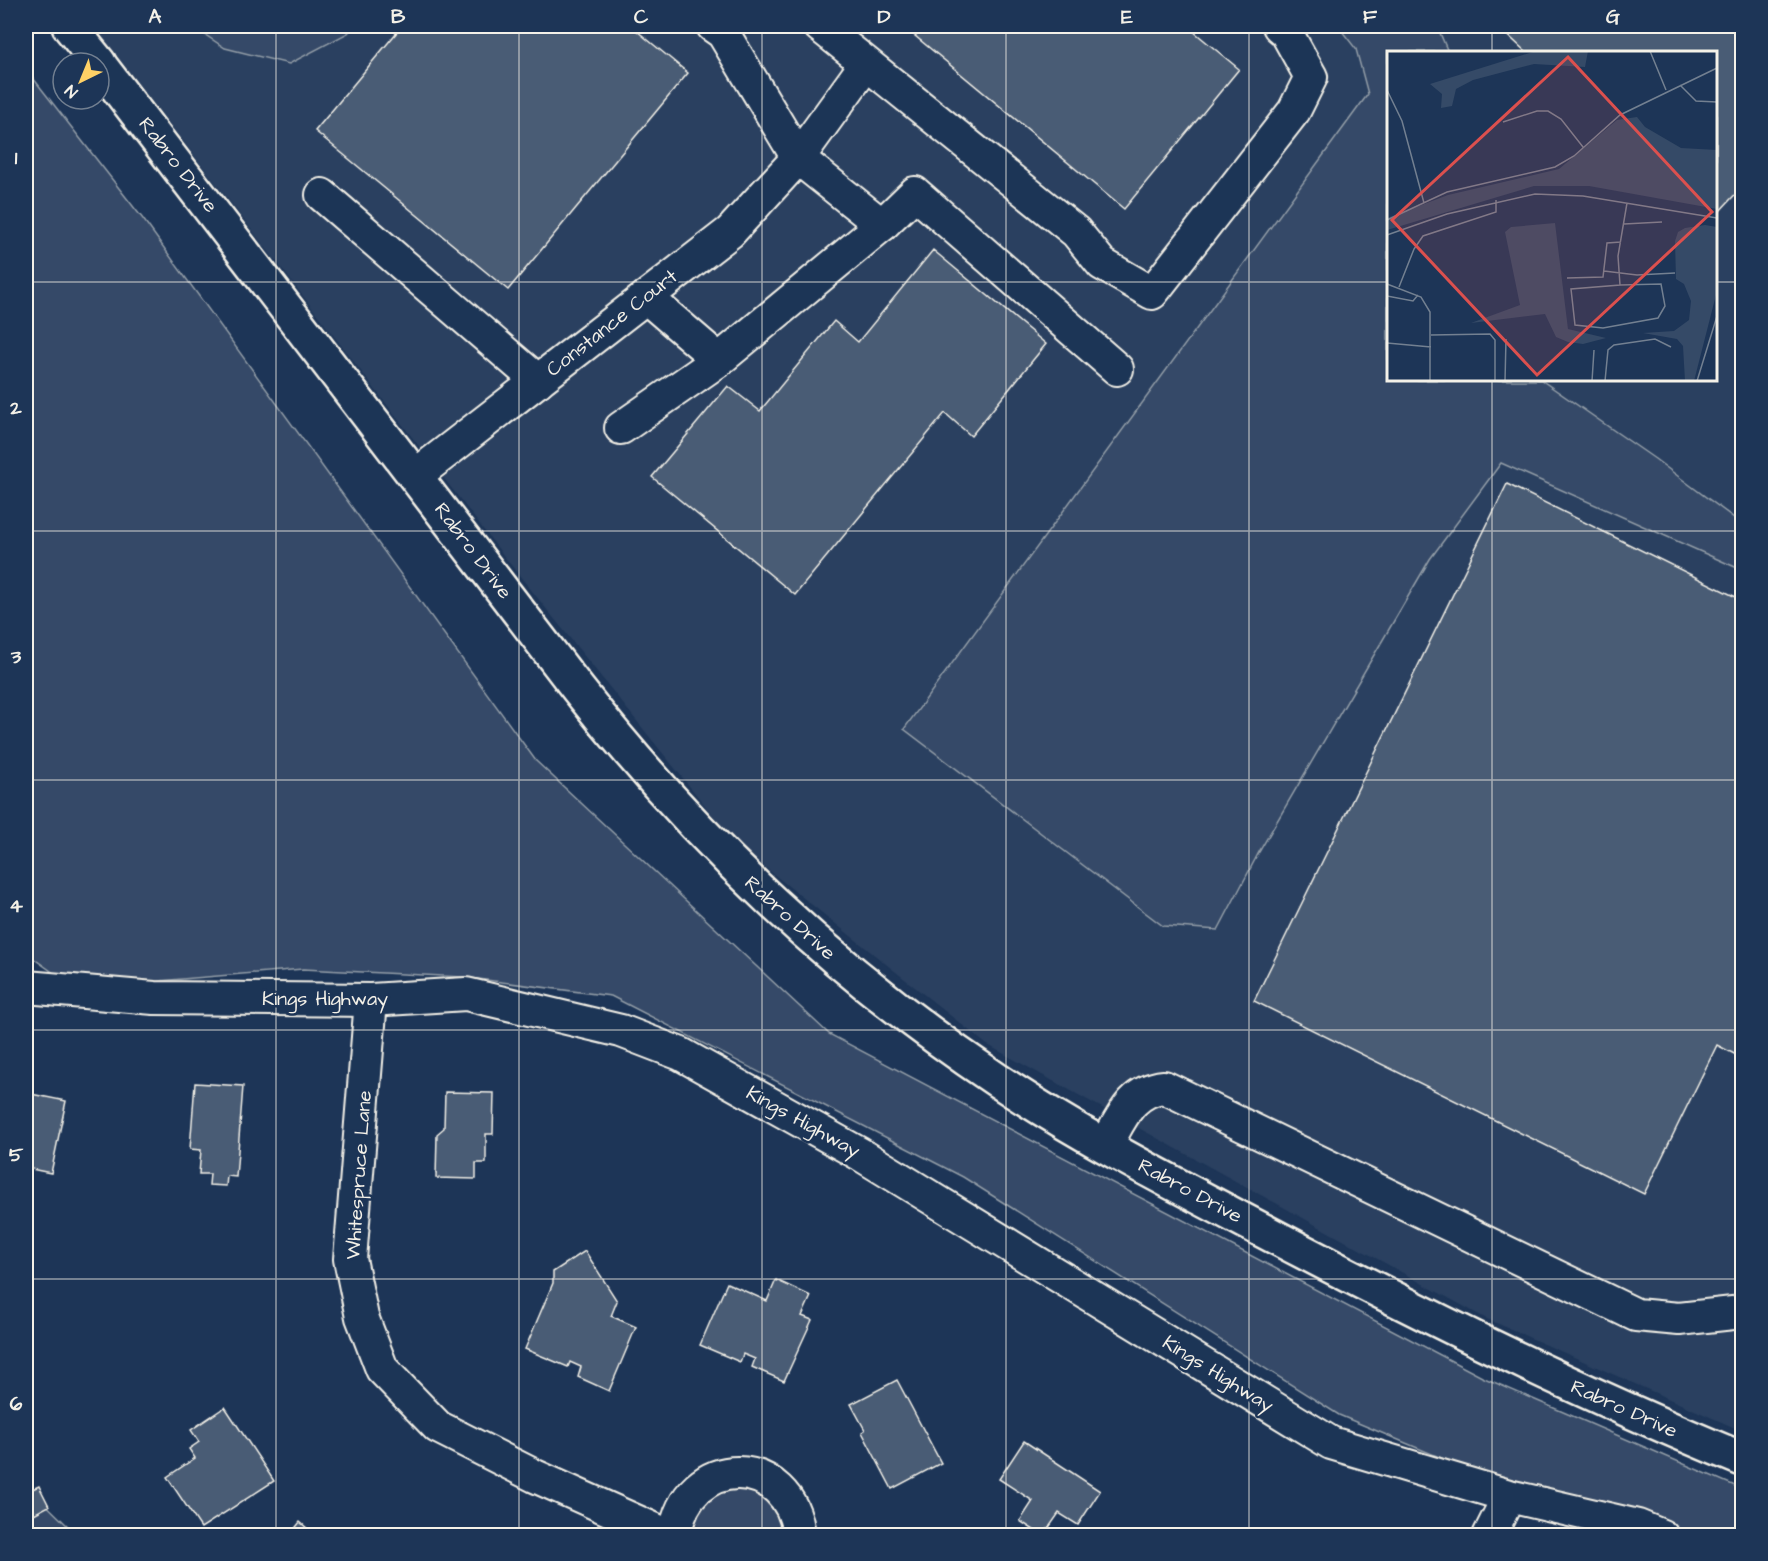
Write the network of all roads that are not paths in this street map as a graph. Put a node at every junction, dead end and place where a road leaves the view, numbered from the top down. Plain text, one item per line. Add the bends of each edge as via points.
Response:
1 (69, 26) edge
2 (713, 26) edge
3 (820, 26) edge
4 (1279, 26) edge
5 (89, 51) edge
6 (866, 64) junction
7 (111, 79) edge
8 (798, 158) junction
9 (322, 195) dead end
10 (882, 225) junction
11 (646, 297) junction
12 (719, 360) junction
13 (1117, 369) dead end
14 (538, 381) junction
15 (621, 428) dead end
16 (416, 476) junction
17 (26, 987) edge
18 (371, 1000) junction
19 (1106, 1145) junction
20 (1743, 1312) edge
21 (1743, 1459) edge
22 (1509, 1496) junction
23 (669, 1536) edge
24 (675, 1536) edge
25 (799, 1536) edge
26 (1489, 1536) edge
27 (1662, 1536) edge

1 - 5 main road, Rabro Drive
2 - 8 street via 723,33
3 - 6 street
4 - 6 street via 1311,77 1294,111 1152,293 1102,264 1076,232
6 - 8 street, Constance Court
7 - 16 main road, Rabro Drive
8 - 10 street
8 - 11 street, Constance Court via 730,232
9 - 14 street
10 - 12 street
10 - 13 street via 915,193
11 - 12 street
11 - 14 street, Constance Court
12 - 15 street
14 - 16 street, Constance Court
16 - 19 main road, Rabro Drive via 613,733 715,848 794,923 907,1016 999,1082
17 - 18 street, Kings Highway via 154,998
18 - 22 street, Kings Highway via 466,994 621,1031 681,1054 860,1154 1331,1443
18 - 23 street, Whitespruce Lane via 350,1259 362,1317 382,1369 438,1427
19 - 20 street via 1129,1103 1152,1088 1164,1087 1636,1315 1679,1320
19 - 21 main road, Rabro Drive via 1442,1325 1630,1413
22 - 26 street
22 - 27 street, Kings Highway via 1638,1526
24 - 25 street via 686,1500 700,1485 718,1475 738,1472 758,1476 776,1486 798,1519

